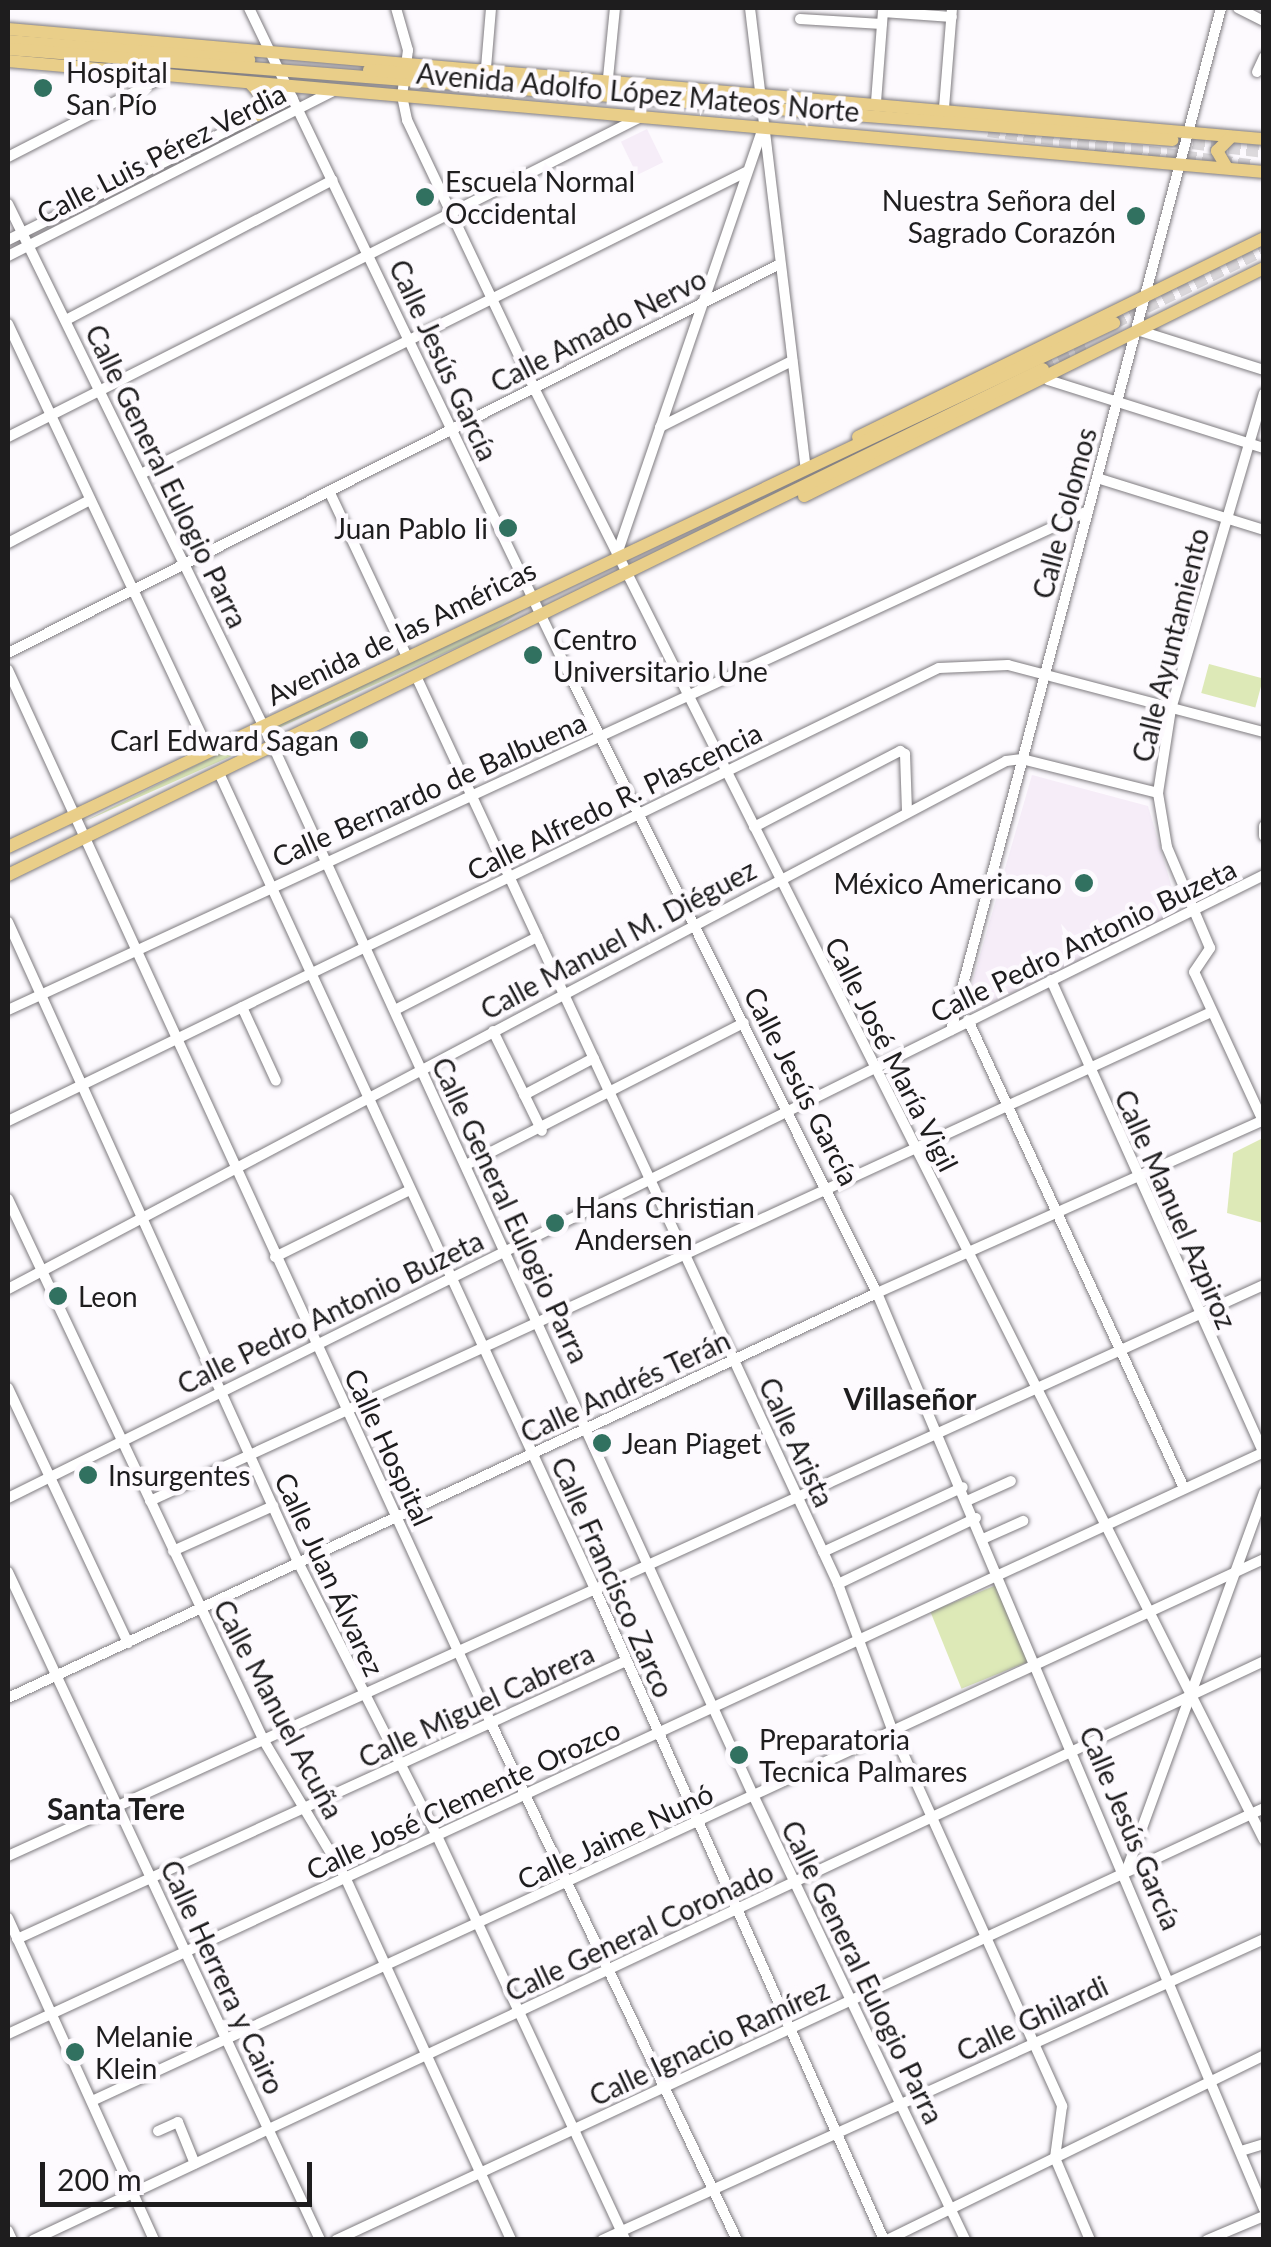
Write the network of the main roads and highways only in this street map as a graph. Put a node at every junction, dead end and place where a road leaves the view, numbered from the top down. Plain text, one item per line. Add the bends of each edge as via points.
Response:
1 (8, 25) edge
2 (8, 40) edge
3 (140, 40) junction
4 (8, 50) edge
5 (171, 59) junction
6 (8, 60) edge
7 (275, 61) junction
8 (407, 79) junction
9 (203, 82) junction
10 (252, 84) junction
11 (502, 90) junction
12 (583, 98) junction
13 (741, 99) dead end
14 (457, 100) junction
15 (532, 109) junction
16 (814, 113) junction
17 (258, 115) road end
18 (1231, 136) junction
19 (1264, 139) edge
20 (890, 140) junction
21 (1172, 140) tunnel mouth
22 (1230, 169) junction
23 (1264, 172) edge
24 (1264, 238) edge
25 (1264, 268) edge
26 (1114, 324) tunnel mouth
27 (812, 465) junction
28 (8, 847) edge
29 (8, 875) edge

1 - 3 main road, Avenida Adolfo López Mateos Norte
2 - 5 main road, Avenida Adolfo López Mateos Norte
3 - 5 main road
3 - 7 main road, Avenida Adolfo López Mateos Norte
4 - 5 main road, Avenida Adolfo López Mateos Norte
5 - 7 main road, Avenida Adolfo López Mateos Norte
5 - 9 main road
6 - 9 main road, Avenida Adolfo López Mateos Norte
7 - 8 main road, Avenida Adolfo López Mateos Norte
8 - 10 main road, Avenida Adolfo López Mateos Norte via 293,98
8 - 11 main road, Avenida Adolfo López Mateos Norte
8 - 13 main road, Avenida Adolfo López Mateos Norte
8 - 14 main road, Avenida Adolfo López Mateos Norte via 430,97
8 - 18 main road, Avenida Adolfo López Mateos Norte via 486,68
9 - 10 main road, Avenida Adolfo López Mateos Norte
10 - 17 main road via 264,98
11 - 12 main road, Avenida Adolfo López Mateos Norte
11 - 14 main road
12 - 15 main road
12 - 16 main road, Avenida Adolfo López Mateos Norte
14 - 15 main road, Avenida Adolfo López Mateos Norte
15 - 20 main road, Avenida Adolfo López Mateos Norte
16 - 20 main road
16 - 21 main road, Avenida Adolfo López Mateos Norte
18 - 19 main road, Avenida Adolfo López Mateos Norte
18 - 22 main road via 1217,151
20 - 22 main road, Avenida Adolfo López Mateos Norte
22 - 23 main road, Avenida Adolfo López Mateos Norte
24 - 27 main road, Avenida de las Américas via 900,414
25 - 29 main road, Avenida de las Américas
26 - 27 main road, Avenida de las Américas
27 - 28 main road, Avenida de las Américas

